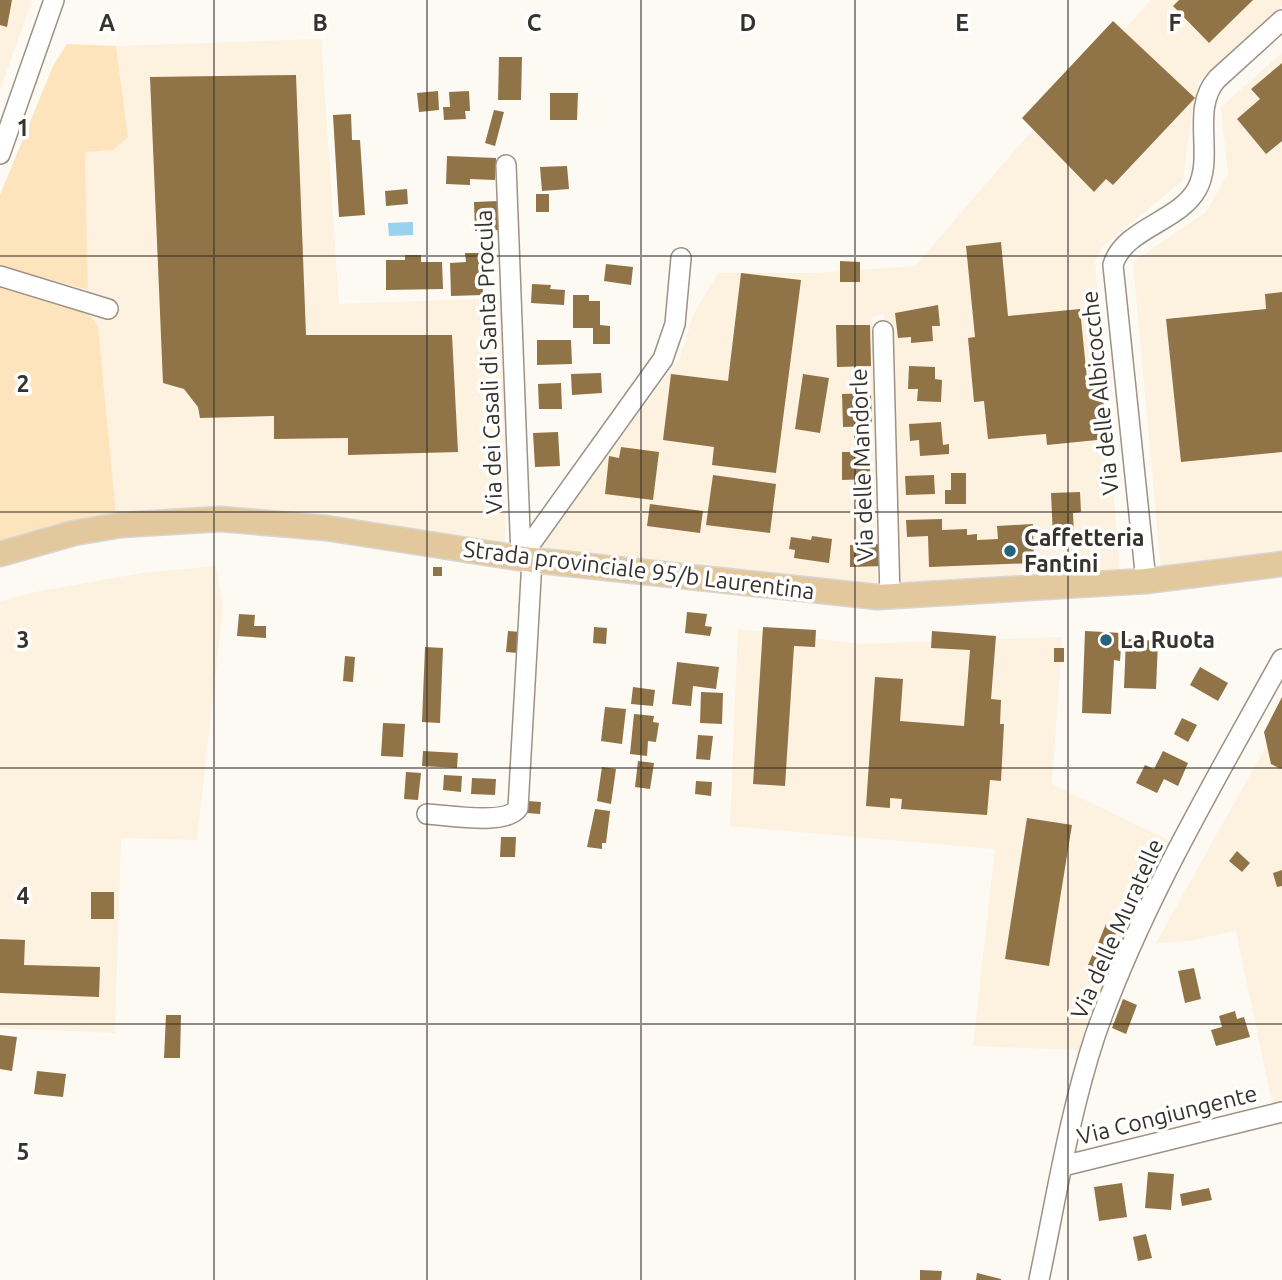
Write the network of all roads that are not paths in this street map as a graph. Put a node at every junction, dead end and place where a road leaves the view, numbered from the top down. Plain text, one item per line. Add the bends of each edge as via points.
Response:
1 (54, 0) edge
2 (1282, 20) edge
3 (0, 154) edge
4 (506, 165) dead end
5 (681, 258) dead end
6 (0, 275) edge
7 (108, 309) dead end
8 (883, 331) dead end
9 (0, 554) edge
10 (527, 559) junction
11 (1282, 564) edge
12 (1146, 581) junction
13 (890, 598) junction
14 (1282, 659) edge
15 (427, 814) dead end
16 (1282, 1112) edge
17 (1063, 1166) junction
18 (1039, 1280) edge

1 - 3 street
2 - 12 street, Via delle Albicocche via 1209,91 1202,173 1194,193 1183,206 1123,248 1113,265
4 - 10 street, Via dei Casali di Santa Procula
5 - 10 street via 675,324 661,364
6 - 7 street
8 - 13 street, Via delle Mandorle
9 - 10 main road, Strada provinciale 95/b Laurentina via 97,529 209,519 326,528
10 - 13 main road, Strada provinciale 95/b Laurentina
10 - 15 street, Via dei Casali di Santa Procula via 518,808 511,816 498,818
11 - 12 main road, Strada provinciale 95/b Laurentina
12 - 13 main road, Strada provinciale 95/b Laurentina
14 - 17 street, Via delle Muratelle via 1200,808 1121,970 1090,1051
16 - 17 street, Via Congiungente
17 - 18 street, Via delle Muratelle

